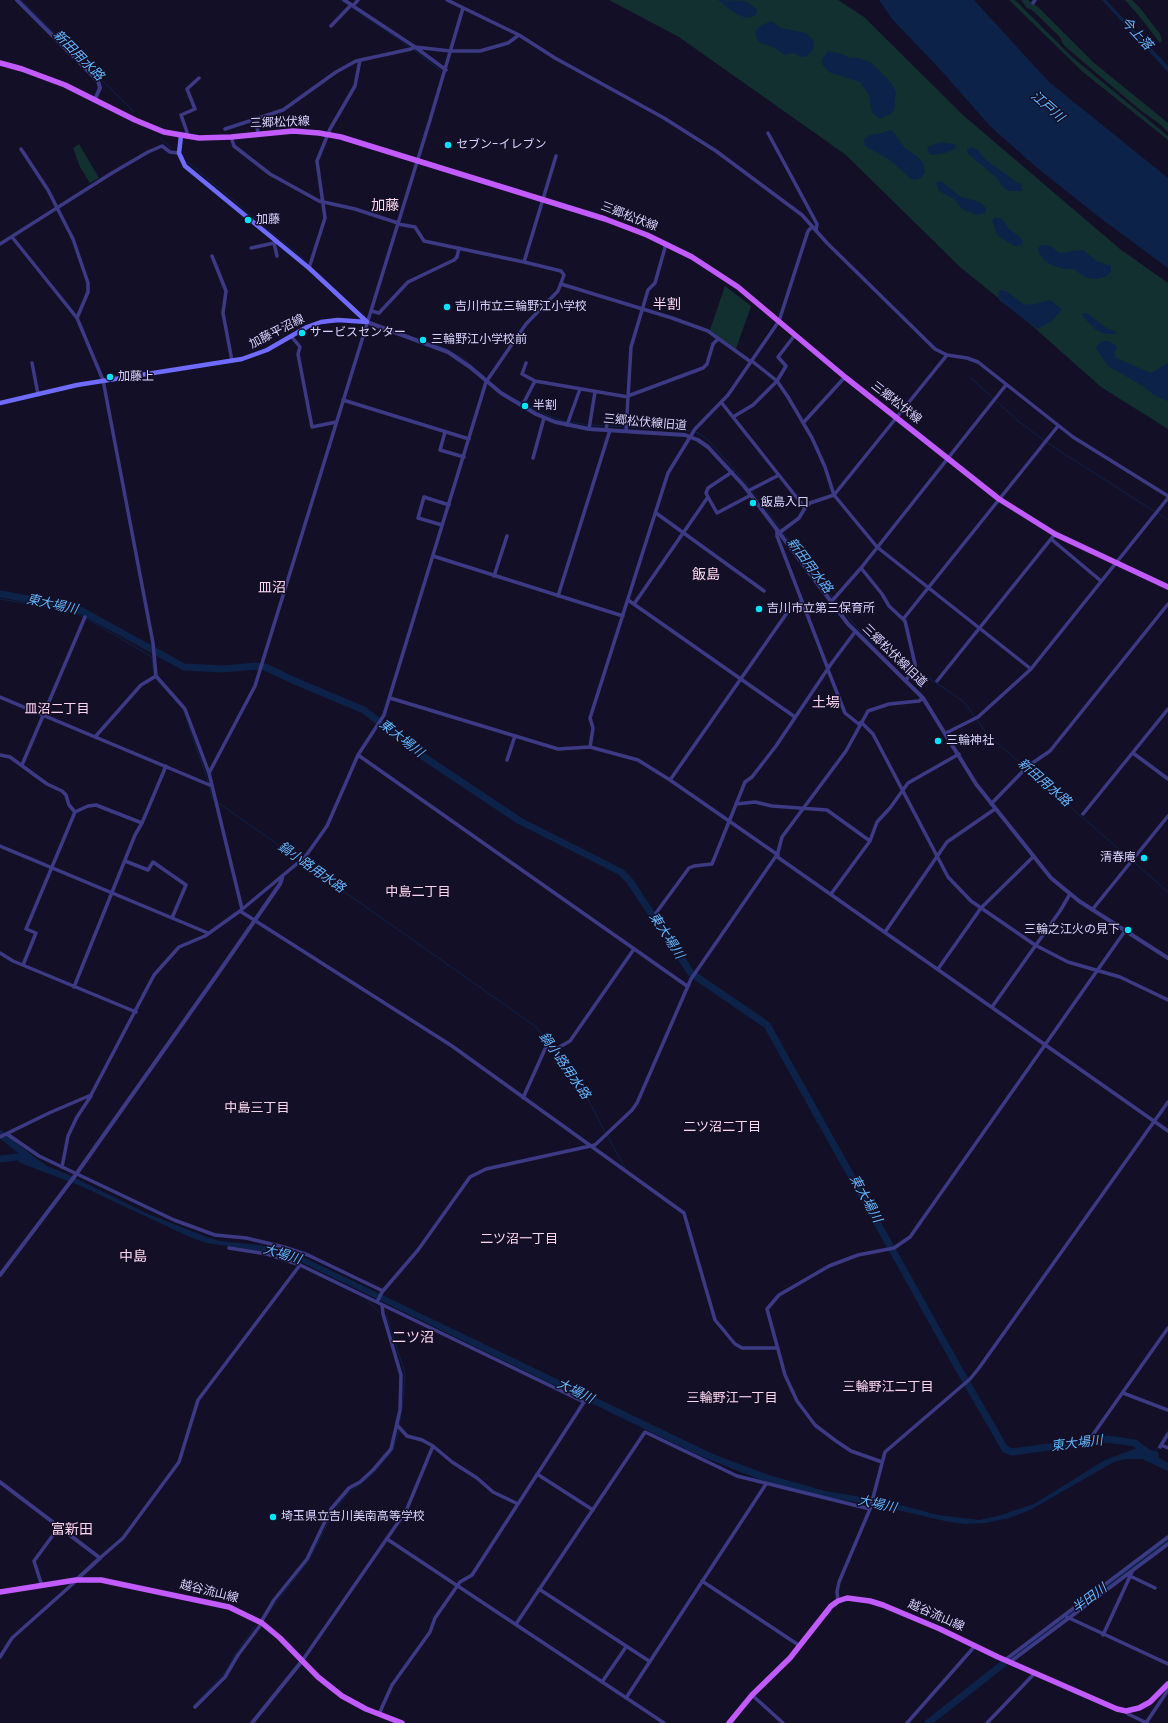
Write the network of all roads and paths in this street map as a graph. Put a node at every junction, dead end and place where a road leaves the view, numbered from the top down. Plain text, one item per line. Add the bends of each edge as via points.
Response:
1 (17, 0) edge
2 (344, 0) edge
3 (358, 0) edge
4 (447, 0) edge
5 (352, 5) junction
6 (463, 8) junction
7 (331, 26) dead end
8 (519, 35) junction
9 (415, 47) junction
10 (450, 51) junction
11 (360, 60) junction
12 (0, 63) edge
13 (446, 70) junction
14 (199, 78) dead end
15 (95, 98) junction
16 (256, 118) junction
17 (768, 133) dead end
18 (258, 134) junction
19 (329, 134) junction
20 (184, 137) junction
21 (228, 137) junction
22 (21, 149) dead end
23 (179, 153) junction
24 (556, 156) dead end
25 (418, 160) junction
26 (543, 200) junction
27 (322, 202) junction
28 (57, 209) junction
29 (398, 224) junction
30 (812, 227) junction
31 (816, 230) junction
32 (12, 237) junction
33 (275, 242) junction
34 (0, 244) edge
35 (666, 244) junction
36 (250, 248) dead end
37 (459, 248) junction
38 (212, 256) dead end
39 (277, 256) dead end
40 (524, 262) junction
41 (309, 268) junction
42 (561, 284) junction
43 (642, 309) junction
44 (371, 311) junction
45 (76, 318) junction
46 (779, 321) junction
47 (367, 322) junction
48 (795, 334) junction
49 (291, 336) junction
50 (718, 339) junction
51 (947, 355) junction
52 (232, 361) junction
53 (752, 362) junction
54 (32, 363) dead end
55 (526, 363) dead end
56 (845, 377) junction
57 (103, 380) junction
58 (488, 380) junction
59 (535, 381) junction
60 (777, 381) junction
61 (1006, 385) junction
62 (580, 390) junction
63 (595, 392) junction
64 (38, 394) junction
65 (628, 397) junction
66 (343, 400) junction
67 (721, 402) junction
68 (0, 403) edge
69 (523, 404) junction
70 (733, 417) junction
71 (544, 418) junction
72 (896, 418) junction
73 (336, 422) junction
74 (568, 423) junction
75 (803, 423) junction
76 (590, 426) junction
77 (1058, 426) junction
78 (607, 428) junction
79 (627, 428) junction
80 (445, 432) junction
81 (691, 435) junction
82 (469, 439) junction
83 (464, 457) junction
84 (533, 458) dead end
85 (948, 459) junction
86 (732, 472) junction
87 (779, 475) junction
88 (750, 491) junction
89 (834, 495) junction
90 (708, 497) junction
91 (1168, 497) edge
92 (999, 499) junction
93 (449, 504) junction
94 (805, 508) junction
95 (656, 514) junction
96 (442, 525) junction
97 (780, 531) junction
98 (684, 532) junction
99 (507, 536) dead end
100 (1053, 536) junction
101 (877, 547) junction
102 (433, 556) junction
103 (1116, 563) junction
104 (861, 568) junction
105 (494, 576) junction
106 (1101, 581) junction
107 (928, 588) junction
108 (1168, 588) edge
109 (764, 591) dead end
110 (558, 596) junction
111 (628, 600) junction
112 (833, 600) junction
113 (802, 601) junction
114 (634, 604) junction
115 (1168, 604) edge
116 (623, 616) junction
117 (85, 617) dead end
118 (904, 618) junction
119 (980, 628) junction
120 (855, 632) junction
121 (828, 669) junction
122 (1031, 669) junction
123 (156, 676) junction
124 (741, 679) junction
125 (906, 680) junction
126 (937, 681) dead end
127 (0, 697) edge
128 (390, 698) junction
129 (923, 698) junction
130 (1168, 709) edge
131 (43, 715) junction
132 (796, 717) junction
133 (861, 724) junction
134 (946, 732) junction
135 (515, 736) junction
136 (95, 737) junction
137 (590, 747) junction
138 (1133, 753) junction
139 (959, 754) junction
140 (0, 755) edge
141 (358, 755) junction
142 (507, 760) dead end
143 (22, 765) junction
144 (166, 766) junction
145 (209, 773) junction
146 (1168, 779) edge
147 (670, 780) junction
148 (212, 786) junction
149 (902, 790) junction
150 (736, 804) junction
151 (991, 804) junction
152 (805, 808) junction
153 (995, 809) junction
154 (75, 812) junction
155 (1083, 814) dead end
156 (1168, 816) edge
157 (728, 822) junction
158 (142, 823) junction
159 (870, 841) junction
160 (0, 846) edge
161 (777, 856) junction
162 (937, 857) junction
163 (1033, 857) junction
164 (125, 861) junction
165 (51, 868) junction
166 (282, 878) junction
167 (113, 894) junction
168 (831, 894) junction
169 (1070, 894) junction
170 (981, 908) junction
171 (241, 910) junction
172 (1092, 910) junction
173 (656, 914) dead end
174 (172, 918) junction
175 (255, 921) junction
176 (1125, 931) junction
177 (885, 932) junction
178 (208, 933) junction
179 (1035, 946) junction
180 (634, 949) junction
181 (0, 953) edge
182 (1168, 958) edge
183 (23, 965) junction
184 (938, 969) junction
185 (1098, 970) junction
186 (74, 986) junction
187 (687, 986) junction
188 (1168, 1000) edge
189 (992, 1007) junction
190 (136, 1012) junction
191 (1046, 1045) junction
192 (91, 1095) junction
193 (523, 1098) junction
194 (1168, 1102) edge
195 (1153, 1120) junction
196 (1168, 1131) edge
197 (7, 1134) junction
198 (0, 1137) edge
199 (590, 1146) junction
200 (62, 1167) junction
201 (76, 1173) junction
202 (229, 1248) dead end
203 (300, 1265) junction
204 (0, 1275) edge
205 (383, 1292) junction
206 (377, 1302) junction
207 (382, 1305) junction
208 (1168, 1328) edge
209 (778, 1348) junction
210 (1123, 1393) junction
211 (1168, 1410) edge
212 (399, 1427) junction
213 (1168, 1434) edge
214 (1092, 1436) dead end
215 (433, 1446) junction
216 (1168, 1448) edge
217 (882, 1462) junction
218 (537, 1474) junction
219 (0, 1482) edge
220 (766, 1484) junction
221 (518, 1504) junction
222 (870, 1508) junction
223 (593, 1510) junction
224 (59, 1527) junction
225 (1168, 1537) edge
226 (387, 1539) junction
227 (1168, 1544) edge
228 (100, 1558) junction
229 (1126, 1574) junction
230 (76, 1580) junction
231 (702, 1581) junction
232 (458, 1585) junction
233 (42, 1586) junction
234 (1155, 1588) dead end
235 (539, 1589) junction
236 (0, 1592) edge
237 (838, 1601) junction
238 (1067, 1616) junction
239 (261, 1623) junction
240 (516, 1624) junction
241 (1104, 1635) junction
242 (800, 1646) junction
243 (975, 1646) junction
244 (626, 1647) junction
245 (0, 1657) edge
246 (302, 1661) junction
247 (649, 1661) junction
248 (1007, 1661) junction
249 (1168, 1664) edge
250 (1035, 1673) junction
251 (602, 1682) junction
252 (1168, 1687) edge
253 (752, 1695) junction
254 (626, 1698) junction
255 (195, 1707) dead end
256 (1126, 1711) junction
257 (379, 1714) junction
258 (252, 1723) edge
259 (402, 1723) edge
260 (664, 1723) edge
261 (730, 1723) edge
262 (783, 1723) edge
263 (907, 1723) edge
264 (987, 1723) edge
265 (1147, 1723) edge

1 - 15 street via 98,81 100,91
2 - 5 street
3 - 5 street
4 - 6 street
5 - 7 street
5 - 9 street
6 - 8 street
6 - 10 street
8 - 10 street via 508,43 480,51
8 - 30 street via 716,151 786,202
9 - 10 street
9 - 11 street
9 - 13 street
10 - 13 street
11 - 16 street via 336,72 283,110
11 - 19 street via 355,86
12 - 15 main road, 三郷松伏線 via 53,80
13 - 25 street
14 - 20 street via 188,89 194,109 181,115 187,132
15 - 20 main road, 三郷松伏線 via 152,128
16 - 18 street
16 - 21 street via 224,128
17 - 31 street via 817,224
18 - 19 main road, 三郷松伏線 via 293,131
18 - 21 main road, 三郷松伏線
19 - 25 main road, 三郷松伏線
19 - 27 street via 317,161
20 - 21 main road, 三郷松伏線
20 - 23 main road
21 - 27 street via 234,146 270,174
22 - 28 street via 48,190
23 - 28 street via 170,152 162,146 155,149 112,172
23 - 33 main road via 185,166
24 - 26 street
25 - 26 main road, 三郷松伏線
25 - 29 street
26 - 35 main road, 三郷松伏線 via 623,225
26 - 40 street
27 - 29 street via 355,209
27 - 41 street via 324,224
28 - 32 street
28 - 45 street via 73,239 88,283 88,292
29 - 37 street via 415,227 424,241
29 - 44 street
30 - 31 street
30 - 46 street via 808,231
31 - 51 street via 935,349
32 - 34 street
32 - 45 street
33 - 36 street
33 - 39 street
33 - 41 main road
35 - 43 street via 655,283 648,290
35 - 46 main road, 三郷松伏線 via 724,277
37 - 40 street
37 - 44 street via 454,260 408,282 379,313
38 - 52 street via 226,291 223,313
40 - 42 street via 561,271 564,275
41 - 47 main road
42 - 43 street
42 - 58 street via 558,291 526,324
43 - 50 street via 708,332
43 - 65 street via 631,347
44 - 47 street
45 - 57 street
46 - 48 main road, 三郷松伏線
46 - 53 street
47 - 49 main road, 加藤平沼線 via 330,320 314,324
47 - 58 street, 三郷松伏線旧道 via 448,352
47 - 66 street
48 - 56 main road, 三郷松伏線
48 - 60 street via 778,358 786,366
49 - 52 main road, 加藤平沼線 via 260,353
49 - 73 street via 300,347 298,354 312,427
50 - 53 street
50 - 65 street via 703,368
51 - 61 street via 973,359
51 - 72 street
52 - 57 main road, 加藤平沼線
53 - 60 street
53 - 67 street
54 - 64 street
55 - 59 street via 522,374
56 - 72 main road, 三郷松伏線
56 - 75 street
57 - 64 main road, 加藤平沼線
57 - 123 street via 154,649
58 - 69 street, 三郷松伏線旧道
58 - 82 street
59 - 62 street
59 - 69 street
60 - 70 street via 753,405
60 - 75 street
61 - 77 street
61 - 85 street
62 - 63 street
62 - 74 street
63 - 65 street
63 - 76 street
64 - 68 main road, 加藤平沼線
65 - 79 street
66 - 73 street
66 - 80 street
67 - 70 street
67 - 81 street
69 - 71 street, 三郷松伏線旧道
70 - 87 street
71 - 74 street, 三郷松伏線旧道
71 - 84 street
72 - 85 main road, 三郷松伏線
72 - 89 street
73 - 145 street via 252,693
74 - 76 street, 三郷松伏線旧道
75 - 89 street via 825,467
76 - 78 street, 三郷松伏線旧道
77 - 91 street
77 - 92 street
78 - 79 street, 三郷松伏線旧道
78 - 110 street
79 - 81 street, 三郷松伏線旧道
80 - 82 street
80 - 83 street via 440,450
81 - 86 street, 三郷松伏線旧道 via 708,447
81 - 95 street via 668,473
82 - 83 street
83 - 93 street
85 - 92 main road, 三郷松伏線
85 - 101 street
86 - 88 street, 三郷松伏線旧道
86 - 90 street via 708,488
87 - 88 street
87 - 94 street
88 - 90 street via 717,513
88 - 97 street, 三郷松伏線旧道
89 - 94 street
89 - 101 street
90 - 98 street
91 - 103 street
92 - 100 main road, 三郷松伏線
92 - 107 street
93 - 96 street
93 - 96 street via 424,497 418,518
94 - 97 street via 799,518
95 - 98 street
95 - 111 street
96 - 102 street
97 - 112 street, 三郷松伏線旧道
97 - 113 street via 776,536
98 - 109 street
98 - 114 street
99 - 105 street
100 - 103 main road, 三郷松伏線
100 - 106 street
100 - 119 street
101 - 104 street
101 - 107 street
102 - 105 street
102 - 128 street
103 - 106 street
103 - 108 main road, 三郷松伏線
104 - 112 street
104 - 118 street via 889,606
105 - 110 street
106 - 122 street
107 - 118 street
107 - 119 street
110 - 116 street
111 - 114 street
111 - 116 street
112 - 120 street, 三郷松伏線旧道
113 - 121 street
113 - 124 street via 789,610
114 - 124 street
115 - 151 street via 1050,751 1024,769
116 - 137 street via 590,718 593,728
117 - 131 street
118 - 125 street via 914,669
119 - 122 street
119 - 126 street
120 - 121 street
120 - 125 street, 三郷松伏線旧道
121 - 132 street
121 - 133 street via 845,714
122 - 134 street via 978,717
123 - 136 street via 141,685
123 - 145 street via 185,710
124 - 132 street
124 - 147 street
125 - 129 street, 三郷松伏線旧道
127 - 131 street
128 - 135 street
128 - 141 street via 382,718
129 - 133 street via 919,701 888,704 868,711
129 - 134 street, 三郷松伏線旧道
130 - 138 street
131 - 136 street
131 - 143 street
132 - 150 street via 752,777 745,782
133 - 149 street via 873,734
133 - 152 street via 846,751
134 - 139 street, 三郷松伏線旧道
135 - 137 street via 558,749
135 - 142 street
136 - 144 street
137 - 147 street via 638,760
138 - 146 street
138 - 155 street
139 - 149 street via 908,783
139 - 151 street, 三郷松伏線旧道
140 - 143 street via 10,757
141 - 166 street via 327,826 305,857
141 - 180 street
143 - 154 street via 47,784 62,791
144 - 148 street
144 - 158 street
145 - 148 street
147 - 157 street
148 - 171 street
149 - 159 street via 877,822
149 - 162 street
150 - 152 street via 755,802
150 - 157 street
151 - 153 street, 三郷松伏線旧道
152 - 159 street via 827,810
152 - 161 street via 782,837
153 - 162 street via 947,842
153 - 163 street, 三郷松伏線旧道
154 - 158 street via 96,805
154 - 165 street
156 - 172 street
157 - 161 street
157 - 173 street via 712,864 689,868
158 - 164 street
159 - 168 street
160 - 165 street
161 - 168 street
161 - 187 street
162 - 170 street via 948,877
162 - 177 street
163 - 169 street, 三郷松伏線旧道 via 1051,878
163 - 170 street
164 - 167 street
164 - 174 street via 148,870 153,862 186,885
165 - 167 street
165 - 183 street via 26,928 36,933
166 - 171 street
166 - 175 street
167 - 174 street
167 - 186 street
168 - 177 street
169 - 172 street, 三郷松伏線旧道
169 - 179 street
170 - 179 street
170 - 184 street
171 - 175 street
171 - 178 street
172 - 176 street, 三郷松伏線旧道
174 - 178 street
175 - 193 street via 452,1046
175 - 201 street
176 - 182 street, 三郷松伏線旧道
176 - 185 street
177 - 184 street
178 - 190 street via 179,947 154,975
179 - 185 street via 1068,962
179 - 189 street
180 - 187 street
180 - 193 street via 570,1041 556,1049 545,1049
181 - 183 street
183 - 186 street
184 - 189 street
185 - 188 street via 1120,977
185 - 191 street
186 - 190 street
187 - 199 street via 637,1103 599,1142
189 - 191 street
190 - 192 street
191 - 195 street
191 - 209 street via 910,1237 894,1248 858,1255 834,1264 775,1298 767,1309
192 - 197 street
192 - 200 street via 68,1136
193 - 199 street
194 - 195 street
195 - 196 street
195 - 217 street via 979,1368 886,1452
197 - 198 street
197 - 200 street via 39,1156
199 - 205 street via 475,1173 418,1250
199 - 209 street via 684,1213 715,1320 735,1344 742,1348
200 - 201 street
201 - 204 street
201 - 205 street via 136,1203 197,1229 215,1235 246,1238 308,1255
202 - 203 street via 267,1254
203 - 206 street
203 - 228 street via 198,1400 179,1462 123,1538
205 - 206 street
206 - 207 street
207 - 212 street via 401,1375
207 - 218 street via 584,1402
208 - 210 street
209 - 217 street via 790,1389 815,1425 851,1450
210 - 211 street
210 - 214 street
212 - 215 street via 407,1436
212 - 239 street via 391,1449 369,1474 349,1488 331,1509 307,1559 274,1600
213 - 216 street via 1160,1446
215 - 221 street via 493,1492
215 - 226 street via 406,1511
217 - 222 street
218 - 221 street
218 - 223 street
219 - 224 street
220 - 222 street
220 - 223 street via 737,1476 645,1432
220 - 231 street
221 - 232 street via 472,1575
222 - 237 street via 839,1582 836,1592
223 - 235 street
224 - 228 street
224 - 233 street via 34,1561
225 - 229 street
226 - 232 street
226 - 246 street
227 - 229 street
228 - 230 street
229 - 234 street
229 - 238 street
229 - 241 street
230 - 233 main road, 越谷流山線
230 - 239 main road, 越谷流山線 via 107,1580 212,1603 235,1609
230 - 245 street via 12,1638
231 - 242 street
231 - 247 street
232 - 240 street
232 - 257 street via 435,1618 430,1632 392,1685
233 - 236 main road, 越谷流山線
235 - 240 street
235 - 244 street
237 - 242 main road via 827,1610
237 - 243 main road, 越谷流山線 via 853,1598 877,1603 940,1628
238 - 241 street
238 - 248 street
239 - 246 main road, 越谷流山線
239 - 255 street via 225,1677
240 - 251 street
241 - 249 street
242 - 253 main road
243 - 248 main road, 越谷流山線
243 - 263 street
244 - 247 street
244 - 251 street
246 - 257 main road, 越谷流山線 via 342,1696
246 - 258 street
247 - 254 street
248 - 250 main road, 越谷流山線
250 - 256 main road, 越谷流山線
250 - 264 street
251 - 254 street
252 - 256 main road via 1145,1705
252 - 265 street
253 - 261 main road
253 - 262 street
254 - 260 street
256 - 265 street
257 - 259 main road, 越谷流山線

